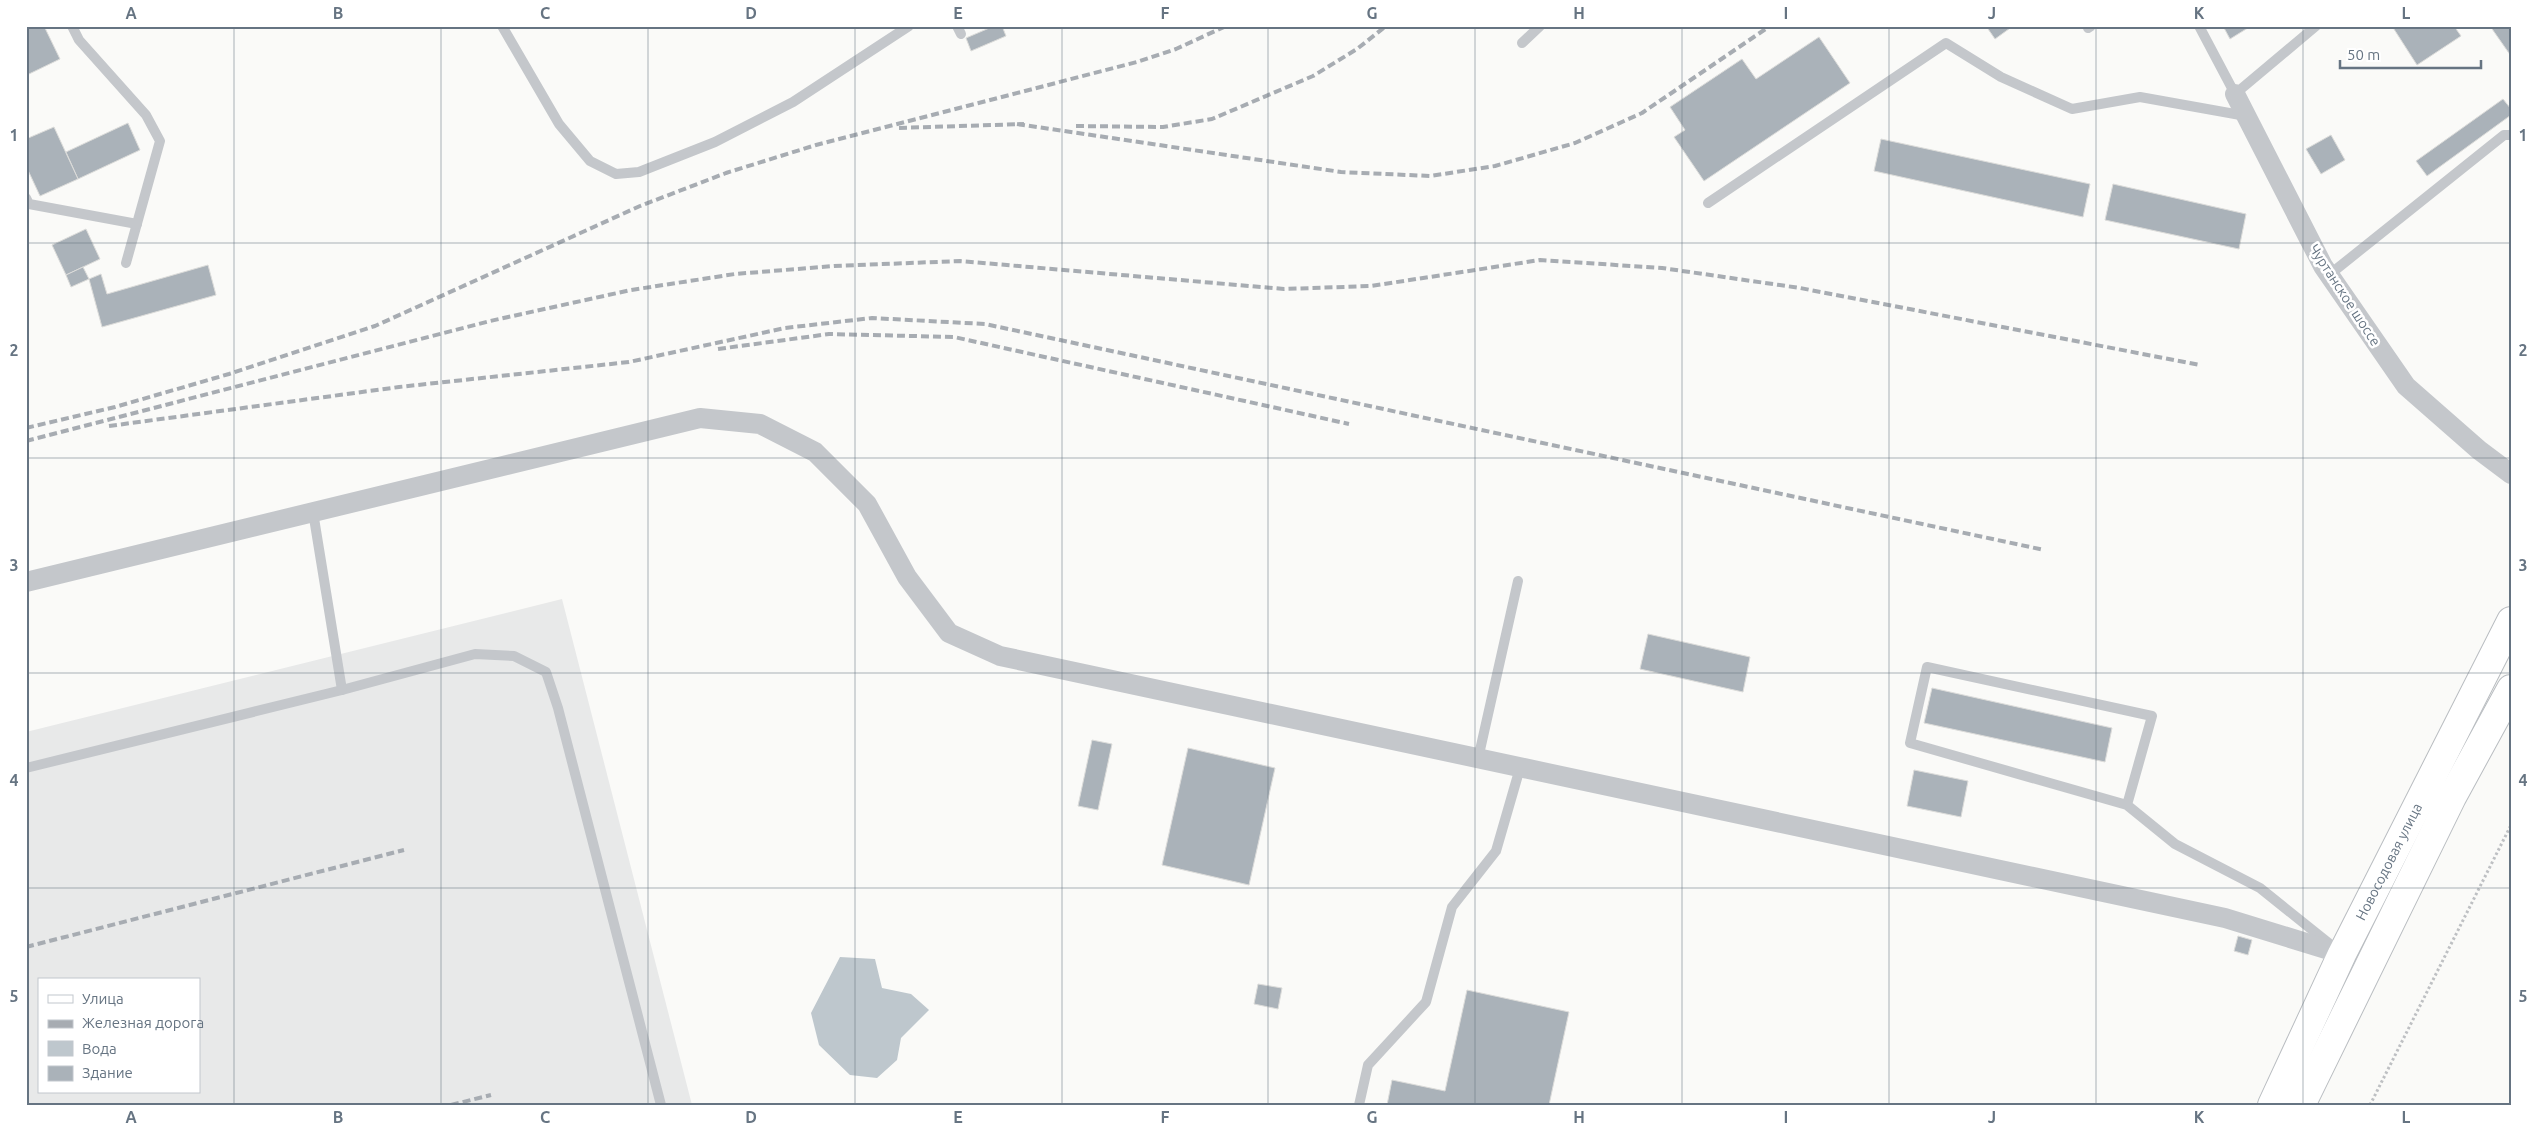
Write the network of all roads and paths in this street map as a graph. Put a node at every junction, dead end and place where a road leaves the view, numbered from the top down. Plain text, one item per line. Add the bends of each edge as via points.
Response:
1 (72, 26) edge
2 (502, 26) edge
3 (909, 26) edge
4 (1540, 26) edge
5 (2200, 26) edge
6 (2316, 26) edge
7 (1522, 43) dead end
8 (2235, 94) junction
9 (2246, 116) junction
10 (2511, 135) edge
11 (26, 198) edge
12 (1708, 203) dead end
13 (137, 224) junction
14 (126, 262) dead end
15 (2329, 275) junction
16 (2511, 474) edge
17 (313, 512) junction
18 (1518, 581) dead end
19 (26, 582) edge
20 (2511, 621) edge
21 (2511, 689) edge
22 (342, 690) junction
23 (1478, 759) junction
24 (26, 768) edge
25 (1520, 768) junction
26 (2127, 805) junction
27 (2511, 825) edge
28 (2342, 954) junction
29 (661, 1105) edge
30 (1360, 1105) edge
31 (2272, 1105) edge
32 (2301, 1105) edge
33 (2370, 1105) edge

1 - 13 lane via 79,40 146,115 160,141
2 - 3 lane via 560,124 590,161 616,174 638,172 716,142 793,102
4 - 7 lane
5 - 8 lane, Чуртанское шоссе
6 - 8 lane
8 - 9 street, Чуртанское шоссе
9 - 12 lane via 2140,97 2072,109 2001,77 1946,43
9 - 15 street, Чуртанское шоссе
10 - 15 lane via 2504,135
11 - 13 lane via 29,204
13 - 14 lane
15 - 16 street, Чуртанское шоссе via 2406,386
17 - 19 street
17 - 22 lane
17 - 23 street via 700,418 760,424 815,452 866,504 907,577 950,633 1000,656
18 - 23 lane
20 - 28 main road, Новосодовая улица
21 - 32 main road, Новосодовая улица via 2452,797
22 - 24 lane
22 - 29 lane via 475,654 514,656 546,672
23 - 25 street
25 - 28 street via 2225,918
25 - 30 lane via 1496,851 1452,907 1426,1002 1368,1065
26 - 26 lane via 1910,743 1926,667 2152,716
26 - 28 lane via 2175,844 2260,888
27 - 33 path
28 - 31 main road, Новосодовая улица

